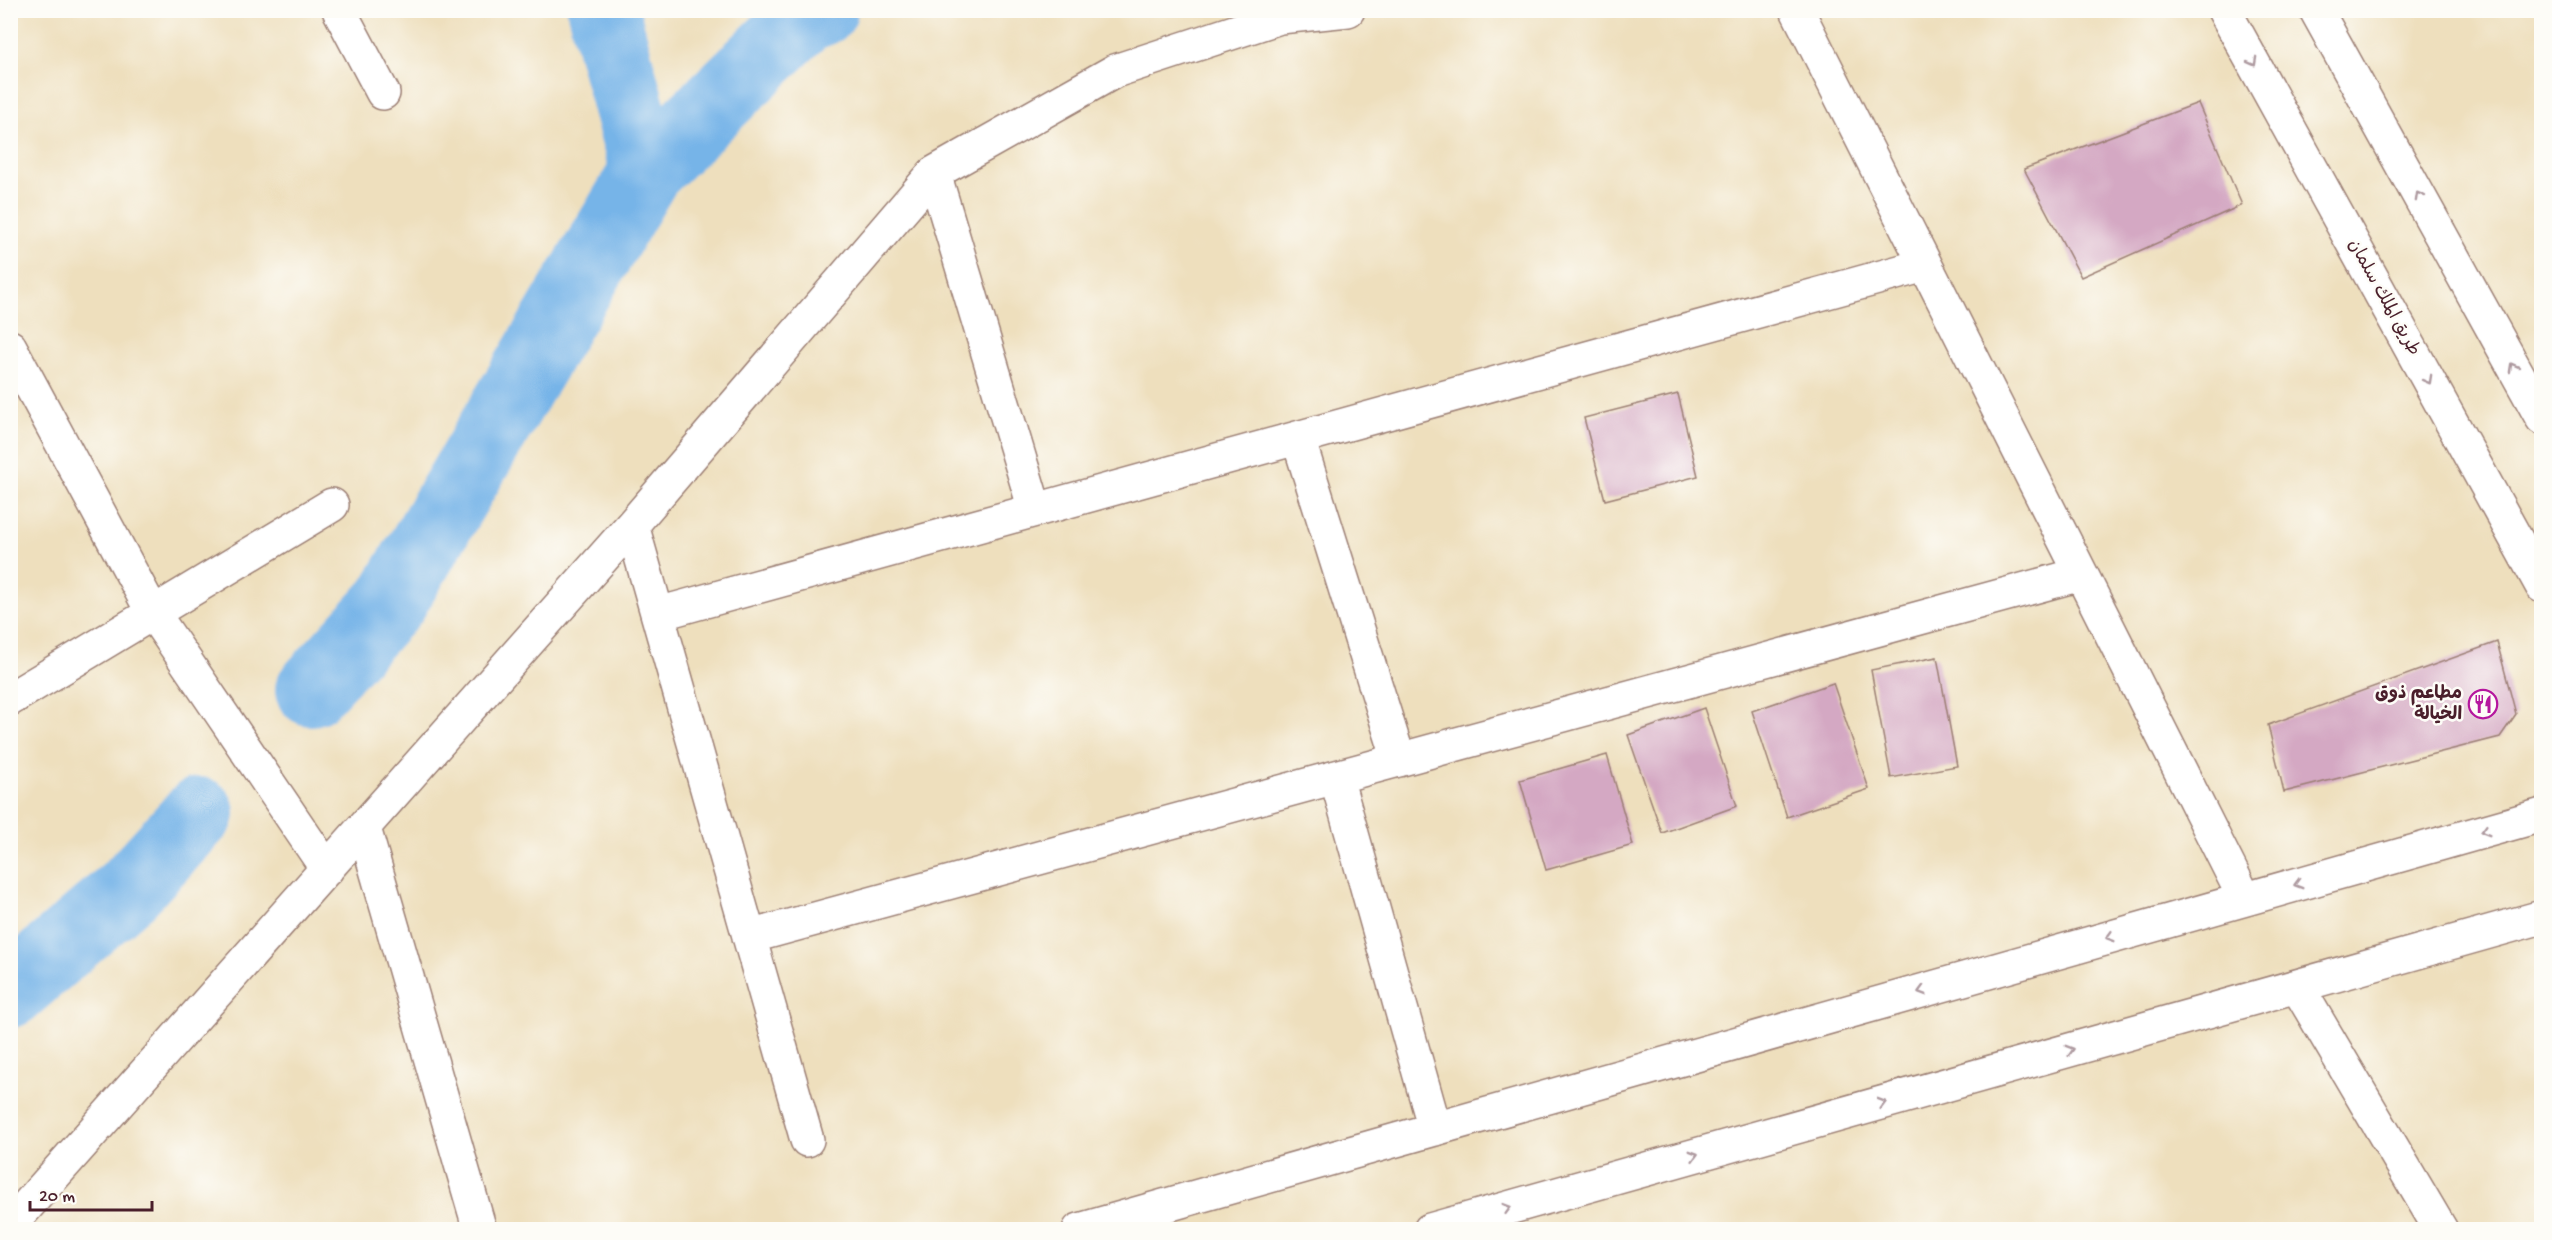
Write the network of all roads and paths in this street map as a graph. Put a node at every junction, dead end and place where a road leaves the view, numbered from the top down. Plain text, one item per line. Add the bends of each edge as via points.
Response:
1 (339, 10) edge
2 (1348, 10) edge
3 (1797, 10) edge
4 (2224, 10) edge
5 (2316, 10) edge
6 (383, 93) dead end
7 (934, 173) junction
8 (1925, 265) junction
9 (10, 347) edge
10 (2541, 418) edge
11 (1298, 438) junction
12 (332, 505) dead end
13 (1035, 510) junction
14 (633, 525) junction
15 (2081, 574) junction
16 (2541, 586) edge
17 (153, 613) junction
18 (658, 615) junction
19 (10, 699) edge
20 (1399, 760) junction
21 (1336, 777) junction
22 (2541, 815) edge
23 (364, 828) junction
24 (327, 869) junction
25 (2245, 899) junction
26 (2541, 917) edge
27 (749, 937) junction
28 (2296, 986) junction
29 (1436, 1129) junction
30 (807, 1140) dead end
31 (10, 1225) edge
32 (480, 1230) edge
33 (1079, 1230) edge
34 (1430, 1230) edge
35 (2441, 1230) edge

1 - 6 street
2 - 7 street via 1280,17 1115,71
3 - 8 street
4 -> 16 street, طريق الملك سلمان
10 -> 5 street
7 - 13 street
7 - 14 street
8 - 11 street
8 - 15 street
9 - 17 street
11 - 13 street
11 - 20 street
12 - 17 street
13 - 18 street
14 - 18 street
14 - 23 street
15 - 20 street
15 - 25 street
17 - 19 street
17 - 24 street
18 - 27 street
20 - 21 street
21 - 27 street
21 - 29 street
22 -> 25 street
23 - 24 street
23 - 32 street
24 - 31 street
25 -> 29 street
26 - 28 street
27 - 30 street
34 -> 28 street
28 - 35 street
29 - 33 street

